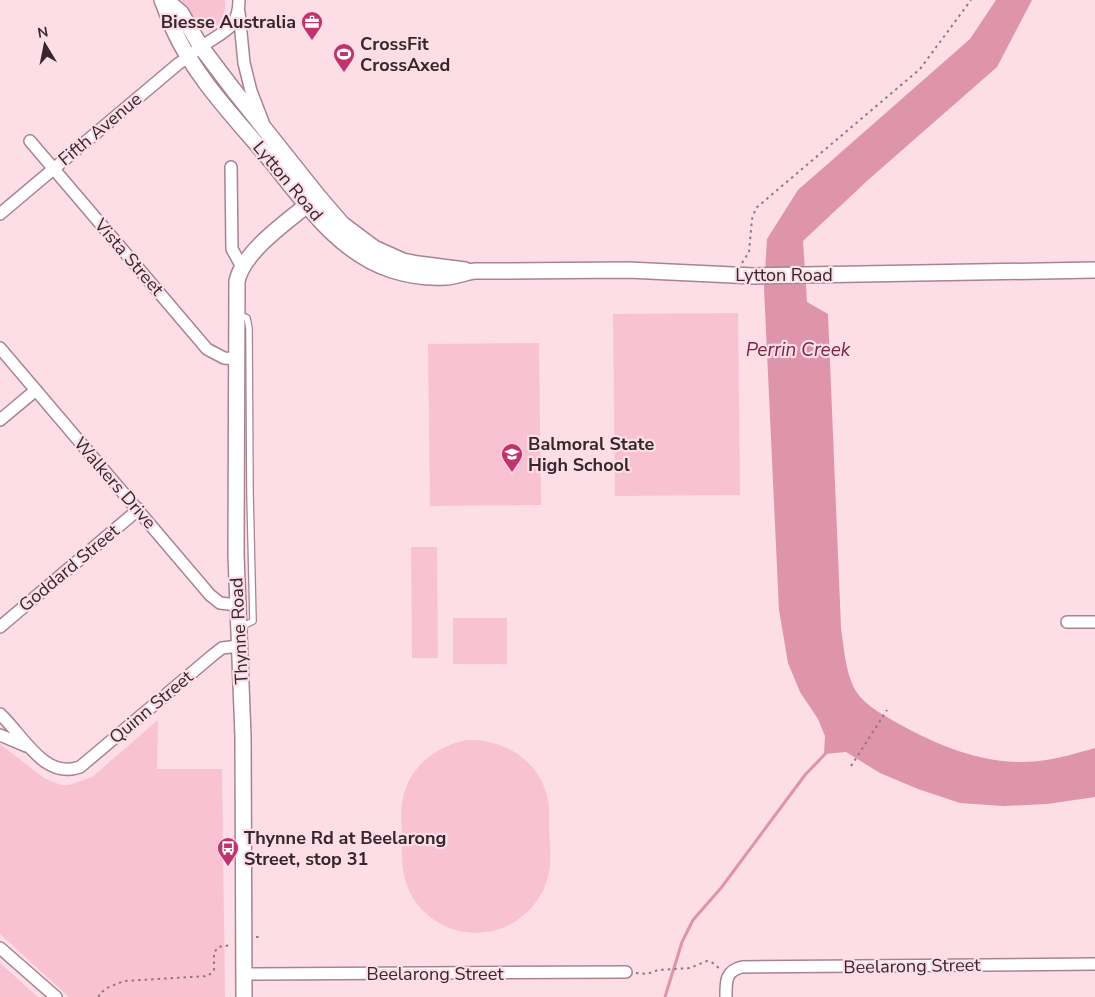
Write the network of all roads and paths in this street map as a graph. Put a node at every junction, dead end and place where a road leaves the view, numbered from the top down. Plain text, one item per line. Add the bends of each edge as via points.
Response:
1 (162, 0) edge
2 (166, 0) edge
3 (239, 0) edge
4 (971, 0) edge
5 (239, 12) junction
6 (201, 47) junction
7 (188, 56) junction
8 (265, 129) junction
9 (30, 141) dead end
10 (231, 167) dead end
11 (53, 168) junction
12 (313, 201) junction
13 (0, 214) edge
14 (242, 267) junction
15 (1095, 270) edge
16 (747, 276) junction
17 (236, 313) junction
18 (0, 348) edge
19 (236, 358) junction
20 (36, 390) junction
21 (0, 420) edge
22 (139, 509) junction
23 (237, 605) junction
24 (1066, 622) dead end
25 (1095, 622) edge
26 (0, 627) edge
27 (238, 628) junction
28 (239, 646) junction
29 (887, 710) dead end
30 (0, 714) edge
31 (0, 735) edge
32 (27, 747) junction
33 (851, 766) dead end
34 (226, 945) dead end
35 (0, 948) edge
36 (1095, 964) edge
37 (626, 972) joint
38 (731, 972) junction
39 (244, 974) junction
40 (56, 997) edge
41 (98, 997) edge
42 (244, 997) edge
43 (726, 997) edge

1 - 7 main road, Lytton Road
2 - 6 main road, Lytton Road via 181,14
3 - 5 street
4 - 16 path via 920,69 756,208 749,252 742,262
5 - 6 street via 224,33
5 - 8 street via 244,63
6 - 7 street, Fifth Avenue
6 - 8 main road, Lytton Road
7 - 11 street, Fifth Avenue
7 - 12 main road, Lytton Road via 221,102
8 - 12 main road, Lytton Road
9 - 11 street, Vista Street
10 - 14 street via 232,249
11 - 13 street, Fifth Avenue
11 - 19 street, Vista Street via 207,349 224,358
12 - 14 main road, Thynne Road via 257,248
12 - 16 main road, Lytton Road via 374,248 418,264 474,271 628,270
14 - 17 main road, Thynne Road via 237,281
15 - 16 main road, Lytton Road
17 - 19 main road, Thynne Road
17 - 27 lane via 246,318 249,328 253,621
18 - 20 street, Walkers Drive
19 - 23 main road, Thynne Road
20 - 21 street
20 - 22 street, Walkers Drive
22 - 23 street, Walkers Drive via 210,595 220,603
22 - 26 street, Goddard Street
23 - 27 main road, Thynne Road
24 - 25 street
27 - 28 main road, Thynne Road
28 - 32 street, Quinn Street via 222,648 213,654 80,767 63,770 50,765
28 - 39 main road, Thynne Road via 243,736
29 - 33 path
30 - 32 street
31 - 32 street
34 - 41 path via 218,947 214,953 214,970 208,976 124,981 108,987
35 - 40 street
36 - 38 street, Beelarong Street via 742,968
37 - 38 path via 642,974 690,968 707,961
37 - 39 street, Beelarong Street
38 - 43 street via 726,982
39 - 42 main road, Thynne Road

